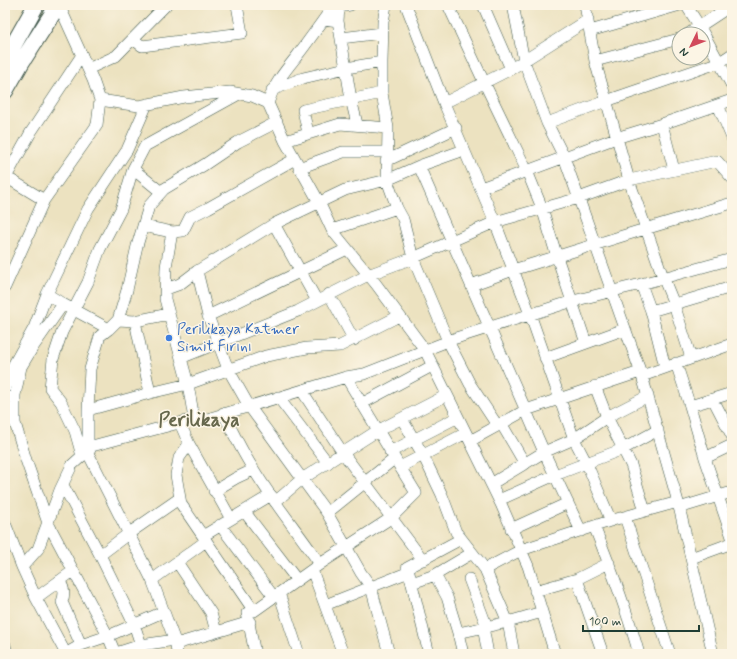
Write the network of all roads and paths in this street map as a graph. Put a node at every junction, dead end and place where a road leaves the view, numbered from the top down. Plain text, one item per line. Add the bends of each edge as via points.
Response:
1 (36, 5) edge
2 (59, 5) edge
3 (166, 5) edge
4 (237, 5) edge
5 (334, 5) edge
6 (350, 5) edge
7 (357, 5) edge
8 (386, 5) edge
9 (406, 5) edge
10 (448, 5) edge
11 (483, 5) edge
12 (514, 5) edge
13 (586, 5) edge
14 (680, 5) edge
15 (686, 5) edge
16 (732, 5) edge
17 (324, 18) junction
18 (588, 20) junction
19 (338, 21) junction
20 (699, 26) edge
21 (701, 26) edge
22 (590, 31) junction
23 (382, 33) junction
24 (341, 38) junction
25 (133, 39) junction
26 (671, 41) edge
27 (711, 46) edge
28 (732, 54) edge
29 (82, 55) junction
30 (5, 60) edge
31 (524, 61) junction
32 (382, 62) junction
33 (595, 62) junction
34 (720, 62) junction
35 (346, 68) junction
36 (88, 69) junction
37 (511, 69) junction
38 (484, 82) junction
39 (732, 86) edge
40 (272, 90) junction
41 (5, 91) edge
42 (239, 94) junction
43 (382, 94) junction
44 (351, 99) junction
45 (100, 100) junction
46 (732, 100) edge
47 (606, 101) junction
48 (268, 103) junction
49 (444, 103) junction
50 (147, 104) junction
51 (718, 105) junction
52 (277, 122) junction
53 (547, 123) junction
54 (357, 124) junction
55 (662, 124) junction
56 (388, 128) junction
57 (456, 128) junction
58 (308, 133) junction
59 (616, 138) junction
60 (732, 138) edge
61 (285, 141) junction
62 (464, 150) junction
63 (387, 157) junction
64 (564, 157) junction
65 (297, 164) junction
66 (419, 166) junction
67 (132, 169) junction
68 (674, 170) junction
69 (527, 171) junction
70 (731, 174) edge
71 (5, 178) edge
72 (387, 180) junction
73 (629, 180) junction
74 (481, 188) junction
75 (161, 192) junction
76 (579, 198) junction
77 (44, 200) junction
78 (319, 202) junction
79 (732, 203) edge
80 (397, 208) junction
81 (542, 208) junction
82 (495, 222) junction
83 (274, 224) junction
84 (143, 226) junction
85 (645, 229) junction
86 (332, 230) junction
87 (172, 232) junction
88 (451, 241) junction
89 (595, 245) junction
90 (347, 249) junction
91 (557, 257) junction
92 (413, 258) junction
93 (732, 258) edge
94 (513, 270) junction
95 (197, 271) junction
96 (301, 271) junction
97 (368, 275) junction
98 (663, 278) junction
99 (641, 284) junction
100 (471, 285) junction
101 (5, 287) edge
102 (732, 287) edge
103 (166, 289) junction
104 (612, 291) junction
105 (47, 294) junction
106 (329, 294) junction
107 (318, 301) junction
108 (573, 301) junction
109 (63, 304) junction
110 (674, 304) junction
111 (73, 310) junction
112 (651, 311) junction
113 (169, 314) junction
114 (530, 314) junction
115 (208, 316) junction
116 (399, 316) junction
117 (118, 320) junction
118 (135, 322) junction
119 (489, 327) junction
120 (109, 329) junction
121 (625, 329) junction
122 (354, 340) junction
123 (448, 341) junction
124 (218, 343) junction
125 (586, 343) junction
126 (732, 344) edge
127 (424, 350) junction
128 (181, 358) junction
129 (545, 358) junction
130 (691, 358) junction
131 (670, 365) junction
132 (432, 366) junction
133 (228, 369) junction
134 (641, 374) junction
135 (346, 377) junction
136 (188, 384) junction
137 (595, 386) junction
138 (5, 388) edge
139 (302, 391) junction
140 (150, 393) junction
141 (732, 393) edge
142 (447, 395) junction
143 (648, 396) junction
144 (10, 397) edge
145 (278, 397) junction
146 (560, 398) junction
147 (713, 399) junction
148 (361, 404) junction
149 (249, 406) junction
150 (690, 406) junction
151 (88, 410) junction
152 (526, 410) junction
153 (223, 413) junction
154 (458, 417) junction
155 (607, 417) junction
156 (194, 419) junction
157 (402, 419) junction
158 (180, 423) junction
159 (499, 424) junction
160 (658, 430) junction
161 (377, 431) junction
162 (732, 436) edge
163 (468, 437) junction
164 (574, 439) junction
165 (413, 440) junction
166 (188, 444) junction
167 (732, 445) edge
168 (623, 449) junction
169 (544, 452) junction
170 (343, 453) junction
171 (85, 454) junction
172 (423, 455) junction
173 (705, 458) junction
174 (395, 459) junction
175 (328, 463) junction
176 (524, 464) junction
177 (587, 464) junction
178 (253, 470) junction
179 (555, 475) junction
180 (302, 479) junction
181 (365, 482) junction
182 (491, 484) junction
183 (63, 485) junction
184 (214, 491) junction
185 (732, 492) edge
186 (718, 496) junction
187 (180, 498) junction
188 (273, 499) junction
189 (499, 500) junction
190 (568, 503) junction
191 (678, 505) junction
192 (244, 511) junction
193 (645, 511) junction
194 (327, 513) junction
195 (625, 517) junction
196 (391, 518) junction
197 (231, 519) junction
198 (611, 521) junction
199 (5, 523) edge
200 (48, 523) junction
201 (220, 525) junction
202 (594, 526) junction
203 (512, 528) junction
204 (581, 531) junction
205 (128, 534) junction
206 (732, 537) edge
207 (204, 539) junction
208 (461, 539) junction
209 (732, 543) edge
210 (346, 547) junction
211 (521, 550) junction
212 (472, 553) junction
213 (100, 556) junction
214 (691, 558) junction
215 (422, 560) junction
216 (177, 562) junction
217 (609, 563) junction
218 (22, 566) junction
219 (316, 567) junction
220 (485, 569) junction
221 (73, 571) junction
222 (409, 572) junction
223 (435, 575) junction
224 (469, 579) dead end
225 (577, 579) junction
226 (152, 580) junction
227 (297, 580) junction
228 (59, 581) junction
229 (412, 583) junction
230 (372, 587) junction
231 (535, 590) junction
232 (276, 595) junction
233 (36, 598) junction
234 (325, 605) junction
235 (254, 611) junction
236 (163, 612) junction
237 (542, 612) junction
238 (250, 622) junction
239 (508, 622) junction
240 (134, 624) junction
241 (485, 627) junction
242 (216, 632) junction
243 (458, 633) junction
244 (108, 636) junction
245 (5, 645) edge
246 (81, 645) junction
247 (141, 645) junction
248 (176, 646) edge
249 (114, 653) edge
250 (7, 654) edge
251 (66, 654) edge
252 (255, 654) edge
253 (299, 654) edge
254 (343, 654) edge
255 (389, 654) edge
256 (429, 654) edge
257 (463, 654) edge
258 (488, 654) edge
259 (514, 654) edge
260 (554, 654) edge
261 (602, 654) edge
262 (639, 654) edge
263 (670, 654) edge
264 (713, 654) edge

1 - 30 highway
2 - 29 street
2 - 41 highway
3 - 25 street
4 - 25 street via 242,33 142,46
5 - 17 street
6 - 7 street
6 - 19 street via 339,6
8 - 23 street
9 - 49 street
10 - 38 street
11 - 37 street
12 - 31 street
13 - 18 street
14 - 22 street
15 - 20 street
16 - 21 street
17 - 19 street
17 - 40 street
18 - 22 street
18 - 31 street
19 - 24 street
22 - 33 street
23 - 24 street
23 - 32 street
24 - 35 street
25 - 36 street via 116,56
26 - 33 street
27 - 34 street
28 - 34 street
29 - 36 street
29 - 71 street via 31,132
31 - 37 street
31 - 53 street
32 - 35 street
32 - 43 street
33 - 47 street
34 - 39 street
34 - 47 street
35 - 40 street via 303,78
35 - 44 street
36 - 45 street
37 - 38 street
38 - 49 street
38 - 69 street
40 - 48 street
42 - 48 street
42 - 50 street via 230,92
42 - 67 street via 145,146
43 - 44 street
43 - 56 street
44 - 54 street
44 - 58 street via 303,110
45 - 50 street via 139,106
45 - 77 street via 97,125
46 - 51 street
47 - 53 street
47 - 59 street
48 - 52 street
49 - 57 street
50 - 105 street via 127,150 88,209
51 - 55 street
51 - 60 street
52 - 61 street
52 - 75 street via 238,142
53 - 64 street
54 - 56 street
54 - 58 street via 340,124
55 - 59 street
55 - 68 street
56 - 63 street
57 - 62 street
57 - 63 street
58 - 61 street
59 - 64 street
59 - 73 street
61 - 65 street
62 - 66 street
62 - 74 street
63 - 65 street via 343,152
63 - 72 street
64 - 69 street
64 - 76 street
65 - 78 street
65 - 87 street via 190,216 183,231
66 - 72 street
66 - 88 street
67 - 75 street
67 - 111 street via 120,209
68 - 70 street via 717,161
68 - 73 street
69 - 74 street
69 - 81 street
71 - 77 street
72 - 78 street via 345,190
72 - 80 street
73 - 76 street
73 - 85 street
74 - 82 street
75 - 84 street via 149,206
76 - 81 street
76 - 89 street
77 - 101 street
78 - 83 street
78 - 86 street
79 - 85 street
80 - 86 street
80 - 92 street via 403,219
81 - 82 street
81 - 91 street
82 - 88 street
82 - 94 street
83 - 95 street
83 - 96 street
84 - 87 street
84 - 117 street
85 - 89 street
85 - 98 street
86 - 90 street
87 - 103 street via 166,267
88 - 92 street
88 - 100 street
89 - 91 street
89 - 104 street
90 - 96 street
90 - 97 street
91 - 94 street
91 - 108 street
92 - 97 street
92 - 123 street
93 - 98 street
94 - 100 street
94 - 114 street
95 - 103 street via 180,284
95 - 115 street
96 - 107 street
96 - 115 street
97 - 106 street
97 - 116 street
98 - 99 street
98 - 110 street
99 - 104 street
99 - 112 street
100 - 119 street
102 - 110 street
103 - 113 street via 165,299
104 - 108 street
104 - 121 street
105 - 109 street
105 - 138 street via 34,328 10,373
106 - 107 street
106 - 122 street
107 - 124 street
108 - 114 street
108 - 125 street
109 - 111 street
109 - 144 street via 21,367
110 - 112 street
110 - 130 street
111 - 120 street
111 - 171 street via 52,359 50,388 61,402
112 - 131 street
113 - 118 street
113 - 128 street
114 - 119 street
114 - 129 street
115 - 124 street
116 - 122 street
116 - 127 street
117 - 118 street
117 - 120 street
118 - 140 street
119 - 123 street
119 - 152 street
120 - 151 street via 100,336 90,370
121 - 125 street
121 - 134 street
122 - 133 street via 340,346 308,348 266,356
123 - 127 street
123 - 159 street via 470,384
124 - 128 street
124 - 133 street
125 - 129 street
126 - 130 street
127 - 132 street
127 - 135 street via 364,374
128 - 136 street
129 - 146 street
130 - 131 street
131 - 134 street
131 - 150 street
132 - 142 street
132 - 148 street
133 - 136 street
133 - 149 street
134 - 137 street
134 - 143 street
135 - 139 street
135 - 148 street
136 - 140 street
136 - 156 street
137 - 146 street
137 - 155 street
139 - 145 street
139 - 170 street
140 - 151 street
141 - 147 street
142 - 154 street
142 - 157 street
143 - 155 street
143 - 160 street
144 - 200 street via 26,460
145 - 149 street
145 - 175 street
146 - 152 street
146 - 164 street
147 - 150 street
147 - 162 street
148 - 161 street
149 - 153 street
149 - 180 street
150 - 173 street
151 - 171 street
152 - 159 street
152 - 169 street
153 - 156 street via 204,420
153 - 178 street
154 - 163 street
154 - 165 street
155 - 164 street
155 - 168 street
156 - 158 street
157 - 161 street
157 - 165 street
158 - 166 street
158 - 171 street via 92,446
159 - 163 street
159 - 176 street
160 - 168 street
160 - 191 street
161 - 170 street
161 - 174 street
163 - 172 street
163 - 182 street
164 - 169 street
164 - 177 street
165 - 172 street
165 - 174 street
166 - 184 street
166 - 187 street via 179,458 176,475
167 - 173 street
168 - 177 street
168 - 193 street via 631,465
169 - 176 street
169 - 179 street
170 - 175 street
170 - 181 street
171 - 183 street via 72,465
171 - 205 street
172 - 174 street
172 - 208 street
173 - 186 street
174 - 181 street
174 - 196 street via 416,493
175 - 180 street
176 - 182 street
177 - 179 street
177 - 198 street
178 - 184 street
178 - 188 street
179 - 189 street
179 - 190 street
180 - 188 street
180 - 194 street
181 - 194 street
181 - 196 street
182 - 189 street
183 - 200 street
183 - 213 street
184 - 197 street
185 - 186 street
186 - 191 street
186 - 206 street
187 - 205 street
187 - 207 street via 181,504
188 - 192 street
188 - 219 street via 299,533
189 - 203 street
190 - 203 street
190 - 204 street
191 - 193 street
191 - 214 street
192 - 197 street
192 - 227 street
193 - 195 street
194 - 210 street
195 - 198 street
195 - 263 street
196 - 210 street
196 - 215 street
197 - 201 street
198 - 202 street
199 - 218 street
200 - 218 street via 38,549
200 - 221 street
201 - 207 street
201 - 232 street
202 - 204 street
202 - 217 street
203 - 211 street
204 - 211 street
205 - 213 street
205 - 226 street
207 - 216 street
207 - 235 street
208 - 212 street
208 - 215 street
209 - 214 street
210 - 219 street
210 - 230 street
211 - 220 street
211 - 231 street
212 - 220 street
212 - 223 street
213 - 240 street
214 - 264 street
215 - 222 street via 407,568
216 - 226 street
216 - 242 street via 211,613
217 - 225 street
217 - 262 street
218 - 233 street
219 - 227 street
219 - 234 street
220 - 239 street
221 - 228 street
221 - 244 street
222 - 229 street
222 - 230 street
223 - 229 street
223 - 243 street via 447,597
224 - 241 street
225 - 231 street
225 - 261 street
226 - 236 street
227 - 232 street
228 - 233 street
228 - 246 street via 64,589 62,602
229 - 256 street
230 - 234 street
230 - 255 street
231 - 237 street
232 - 235 street
232 - 253 street
233 - 251 street
234 - 254 street
235 - 238 street via 248,613
236 - 240 street
236 - 248 street
237 - 239 street
237 - 260 street
238 - 242 street
238 - 252 street
239 - 241 street
239 - 259 street
240 - 244 street
240 - 247 street
241 - 243 street
241 - 258 street
242 - 248 street
243 - 257 street
244 - 246 street
244 - 249 street
245 - 250 street
246 - 251 street
247 - 248 street
247 - 249 street

